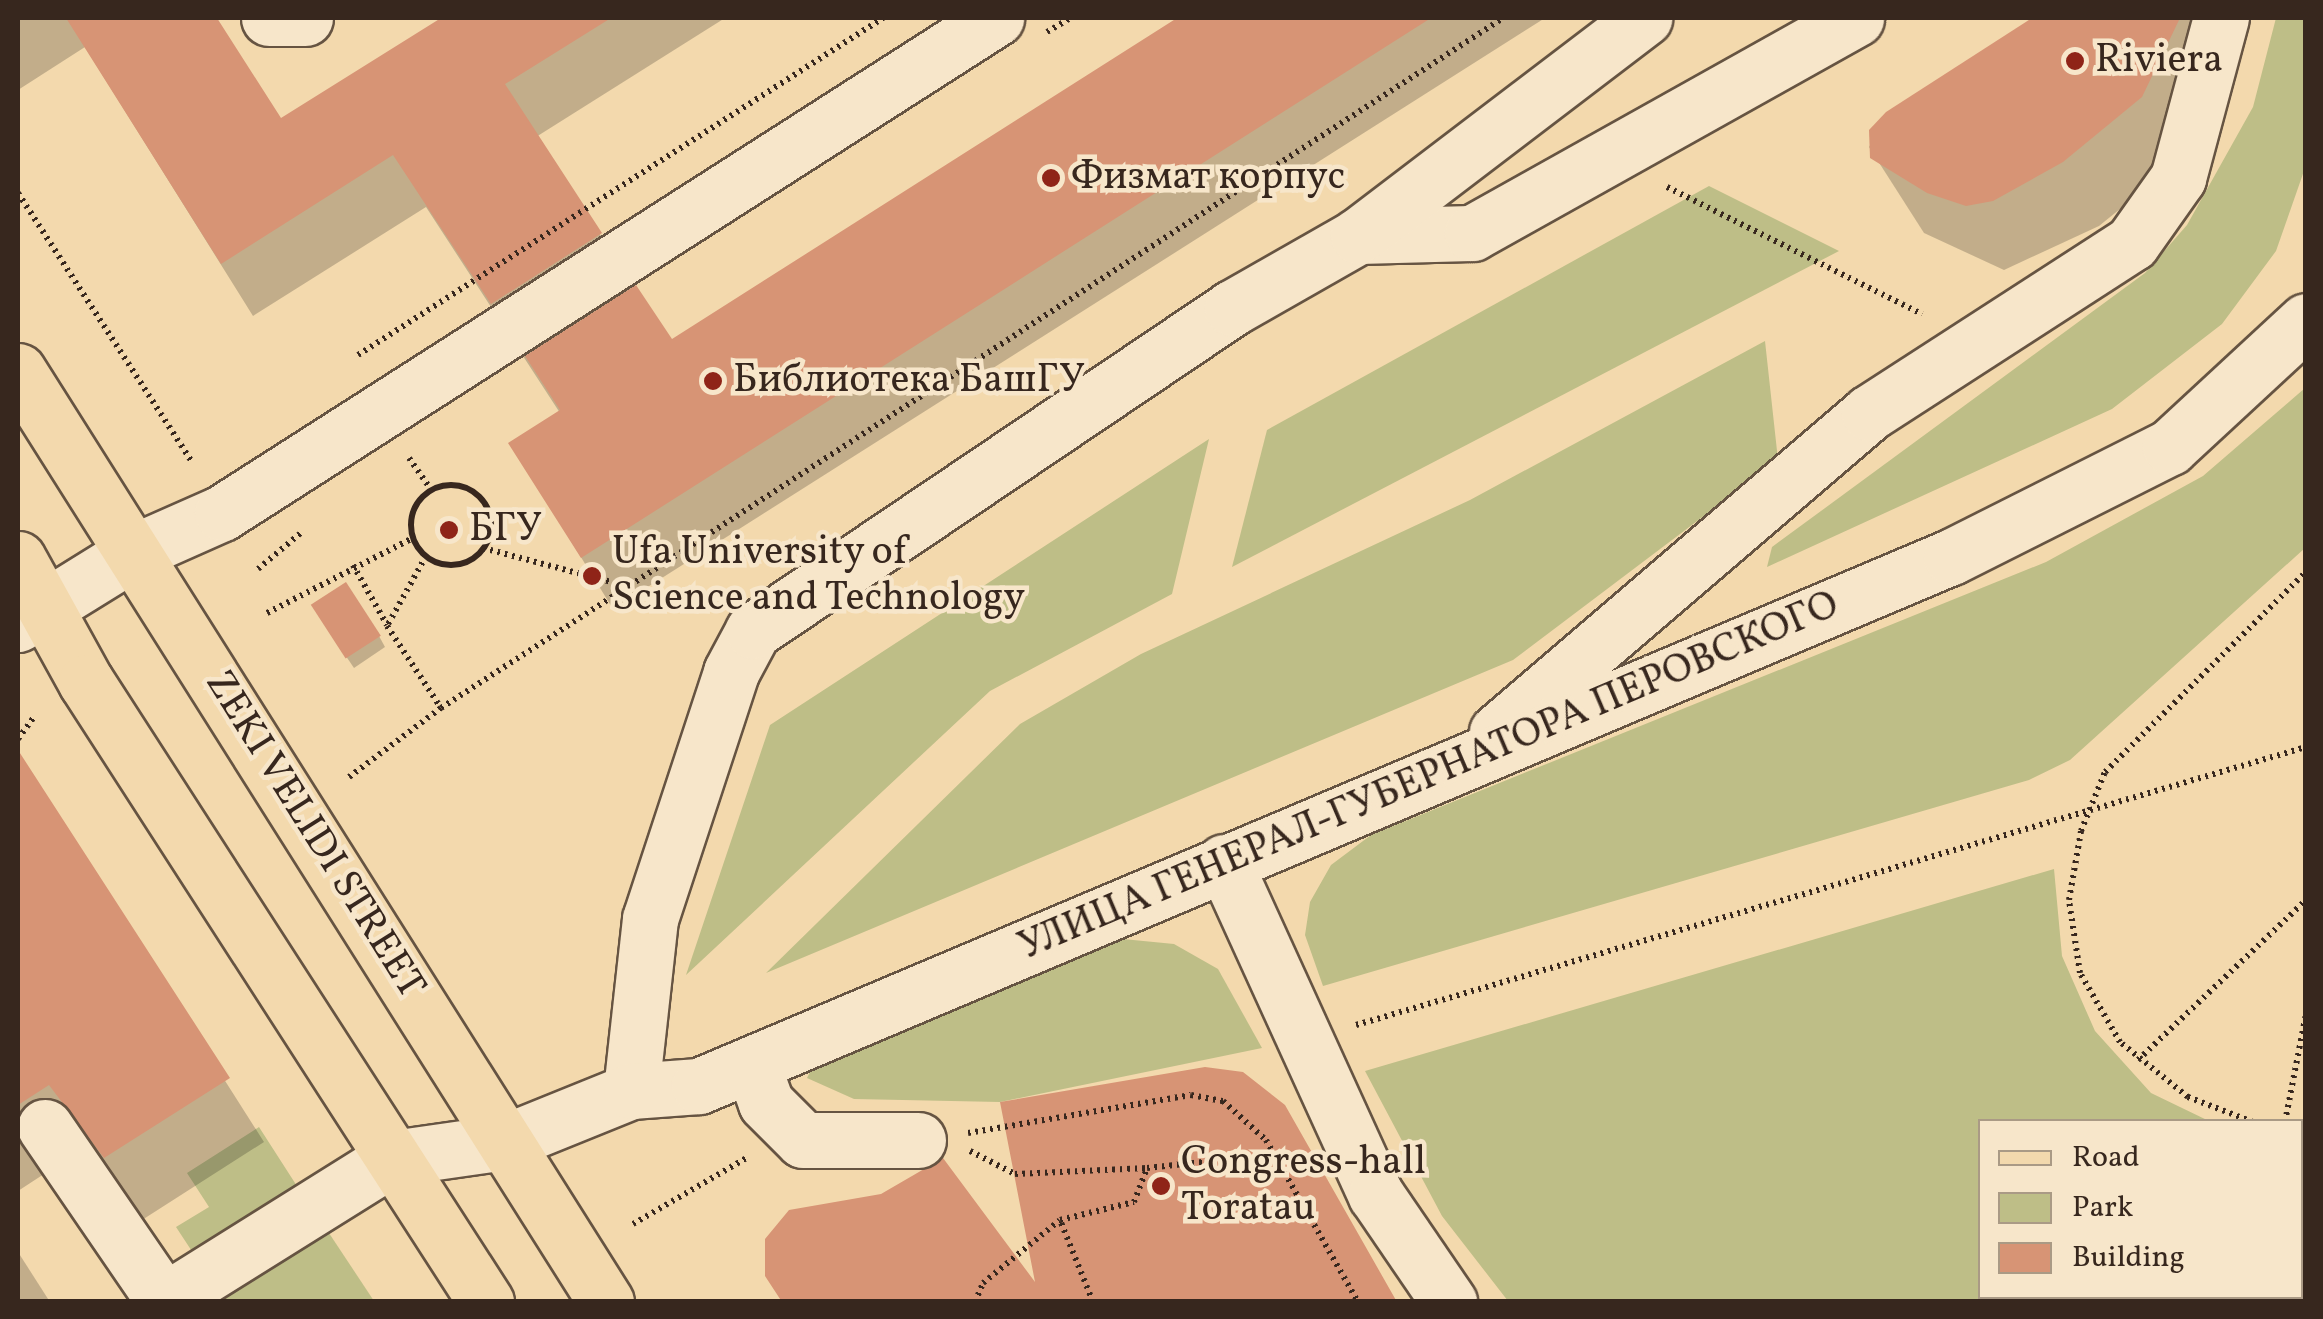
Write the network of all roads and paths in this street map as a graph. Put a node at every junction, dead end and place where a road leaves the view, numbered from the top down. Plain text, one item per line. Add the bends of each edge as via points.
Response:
1 (270, 18) edge
2 (305, 18) edge
3 (884, 18) edge
4 (1502, 18) edge
5 (1644, 18) edge
6 (1856, 18) edge
7 (2222, 18) edge
8 (979, 23) edge
9 (1667, 187) dead end
10 (18, 193) edge
11 (1358, 236) junction
12 (475, 280) dead end
13 (2306, 320) edge
14 (1982, 343) junction
15 (18, 371) edge
16 (402, 446) dead end
17 (191, 464) dead end
18 (431, 490) junction
19 (413, 538) junction
20 (483, 548) junction
21 (134, 552) junction
22 (426, 556) junction
23 (18, 559) edge
24 (353, 565) junction
25 (2306, 572) edge
26 (628, 586) junction
27 (267, 614) dead end
28 (32, 616) edge
29 (387, 626) junction
30 (441, 708) junction
31 (35, 716) dead end
32 (18, 739) edge
33 (2306, 747) edge
34 (1473, 754) junction
35 (349, 777) dead end
36 (2087, 811) junction
37 (1224, 862) junction
38 (2306, 900) edge
39 (2306, 1014) edge
40 (1338, 1030) dead end
41 (2138, 1060) junction
42 (752, 1064) junction
43 (631, 1091) junction
44 (777, 1119) junction
45 (2245, 1119) edge
46 (2286, 1119) edge
47 (1005, 1126) dead end
48 (45, 1127) dead end
49 (936, 1138) joint
50 (506, 1142) junction
51 (392, 1158) junction
52 (1203, 1162) dead end
53 (1147, 1168) junction
54 (1060, 1220) junction
55 (633, 1224) dead end
56 (486, 1302) edge
57 (606, 1302) edge
58 (975, 1302) edge
59 (1093, 1302) edge
60 (1358, 1302) edge
61 (1449, 1302) edge

1 - 2 street
3 - 12 path
4 - 26 path
5 - 11 street
6 - 11 street via 1472,233
7 - 14 street via 2178,178 2132,244
8 - 21 street via 222,513
9 - 14 path
10 - 17 path
11 - 43 street via 1232,308 753,630 731,672 650,919
13 - 34 street, УЛИЦА ГЕНЕРАЛ-ГУБЕРНАТОРА ПЕРОВСКОГО via 2211,415 2112,481
14 - 34 street via 1870,413
15 - 21 main road, ZEKI VELIDI STREET
16 - 18 path
18 - 19 path via 414,509
18 - 20 path via 458,485 481,498 491,523
19 - 22 path
19 - 24 path
20 - 22 path via 450,565
20 - 26 path
21 - 28 street
21 - 50 main road, ZEKI VELIDI STREET
22 - 29 path
23 - 28 main road
24 - 27 path
24 - 29 path
25 - 36 path via 2129,743
26 - 30 path
28 - 51 main road
29 - 30 path
30 - 35 path
31 - 32 path
33 - 36 path
34 - 37 street, УЛИЦА ГЕНЕРАЛ-ГУБЕРНАТОРА ПЕРОВСКОГО
36 - 40 path
36 - 41 path via 2070,900 2074,952 2105,1024
37 - 42 street, УЛИЦА ГЕНЕРАЛ-ГУБЕРНАТОРА ПЕРОВСКОГО
37 - 61 street via 1376,1195
38 - 41 path
39 - 46 path
41 - 45 path via 2188,1097
42 - 43 street, УЛИЦА ГЕНЕРАЛ-ГУБЕРНАТОРА ПЕРОВСКОГО via 698,1086
42 - 44 street
43 - 50 street, УЛИЦА ГЕНЕРАЛ-ГУБЕРНАТОРА ПЕРОВСКОГО
44 - 49 street via 813,1143
44 - 55 path via 734,1168 678,1191
47 - 60 path via 1191,1095 1223,1101 1266,1140
48 - 51 street via 164,1301
49 - 53 path via 1016,1174
50 - 51 street, УЛИЦА ГЕНЕРАЛ-ГУБЕРНАТОРА ПЕРОВСКОГО
50 - 57 main road, ZEKI VELIDI STREET
51 - 56 main road
52 - 53 path
53 - 54 path via 1134,1202
54 - 58 path via 982,1282
54 - 59 path

